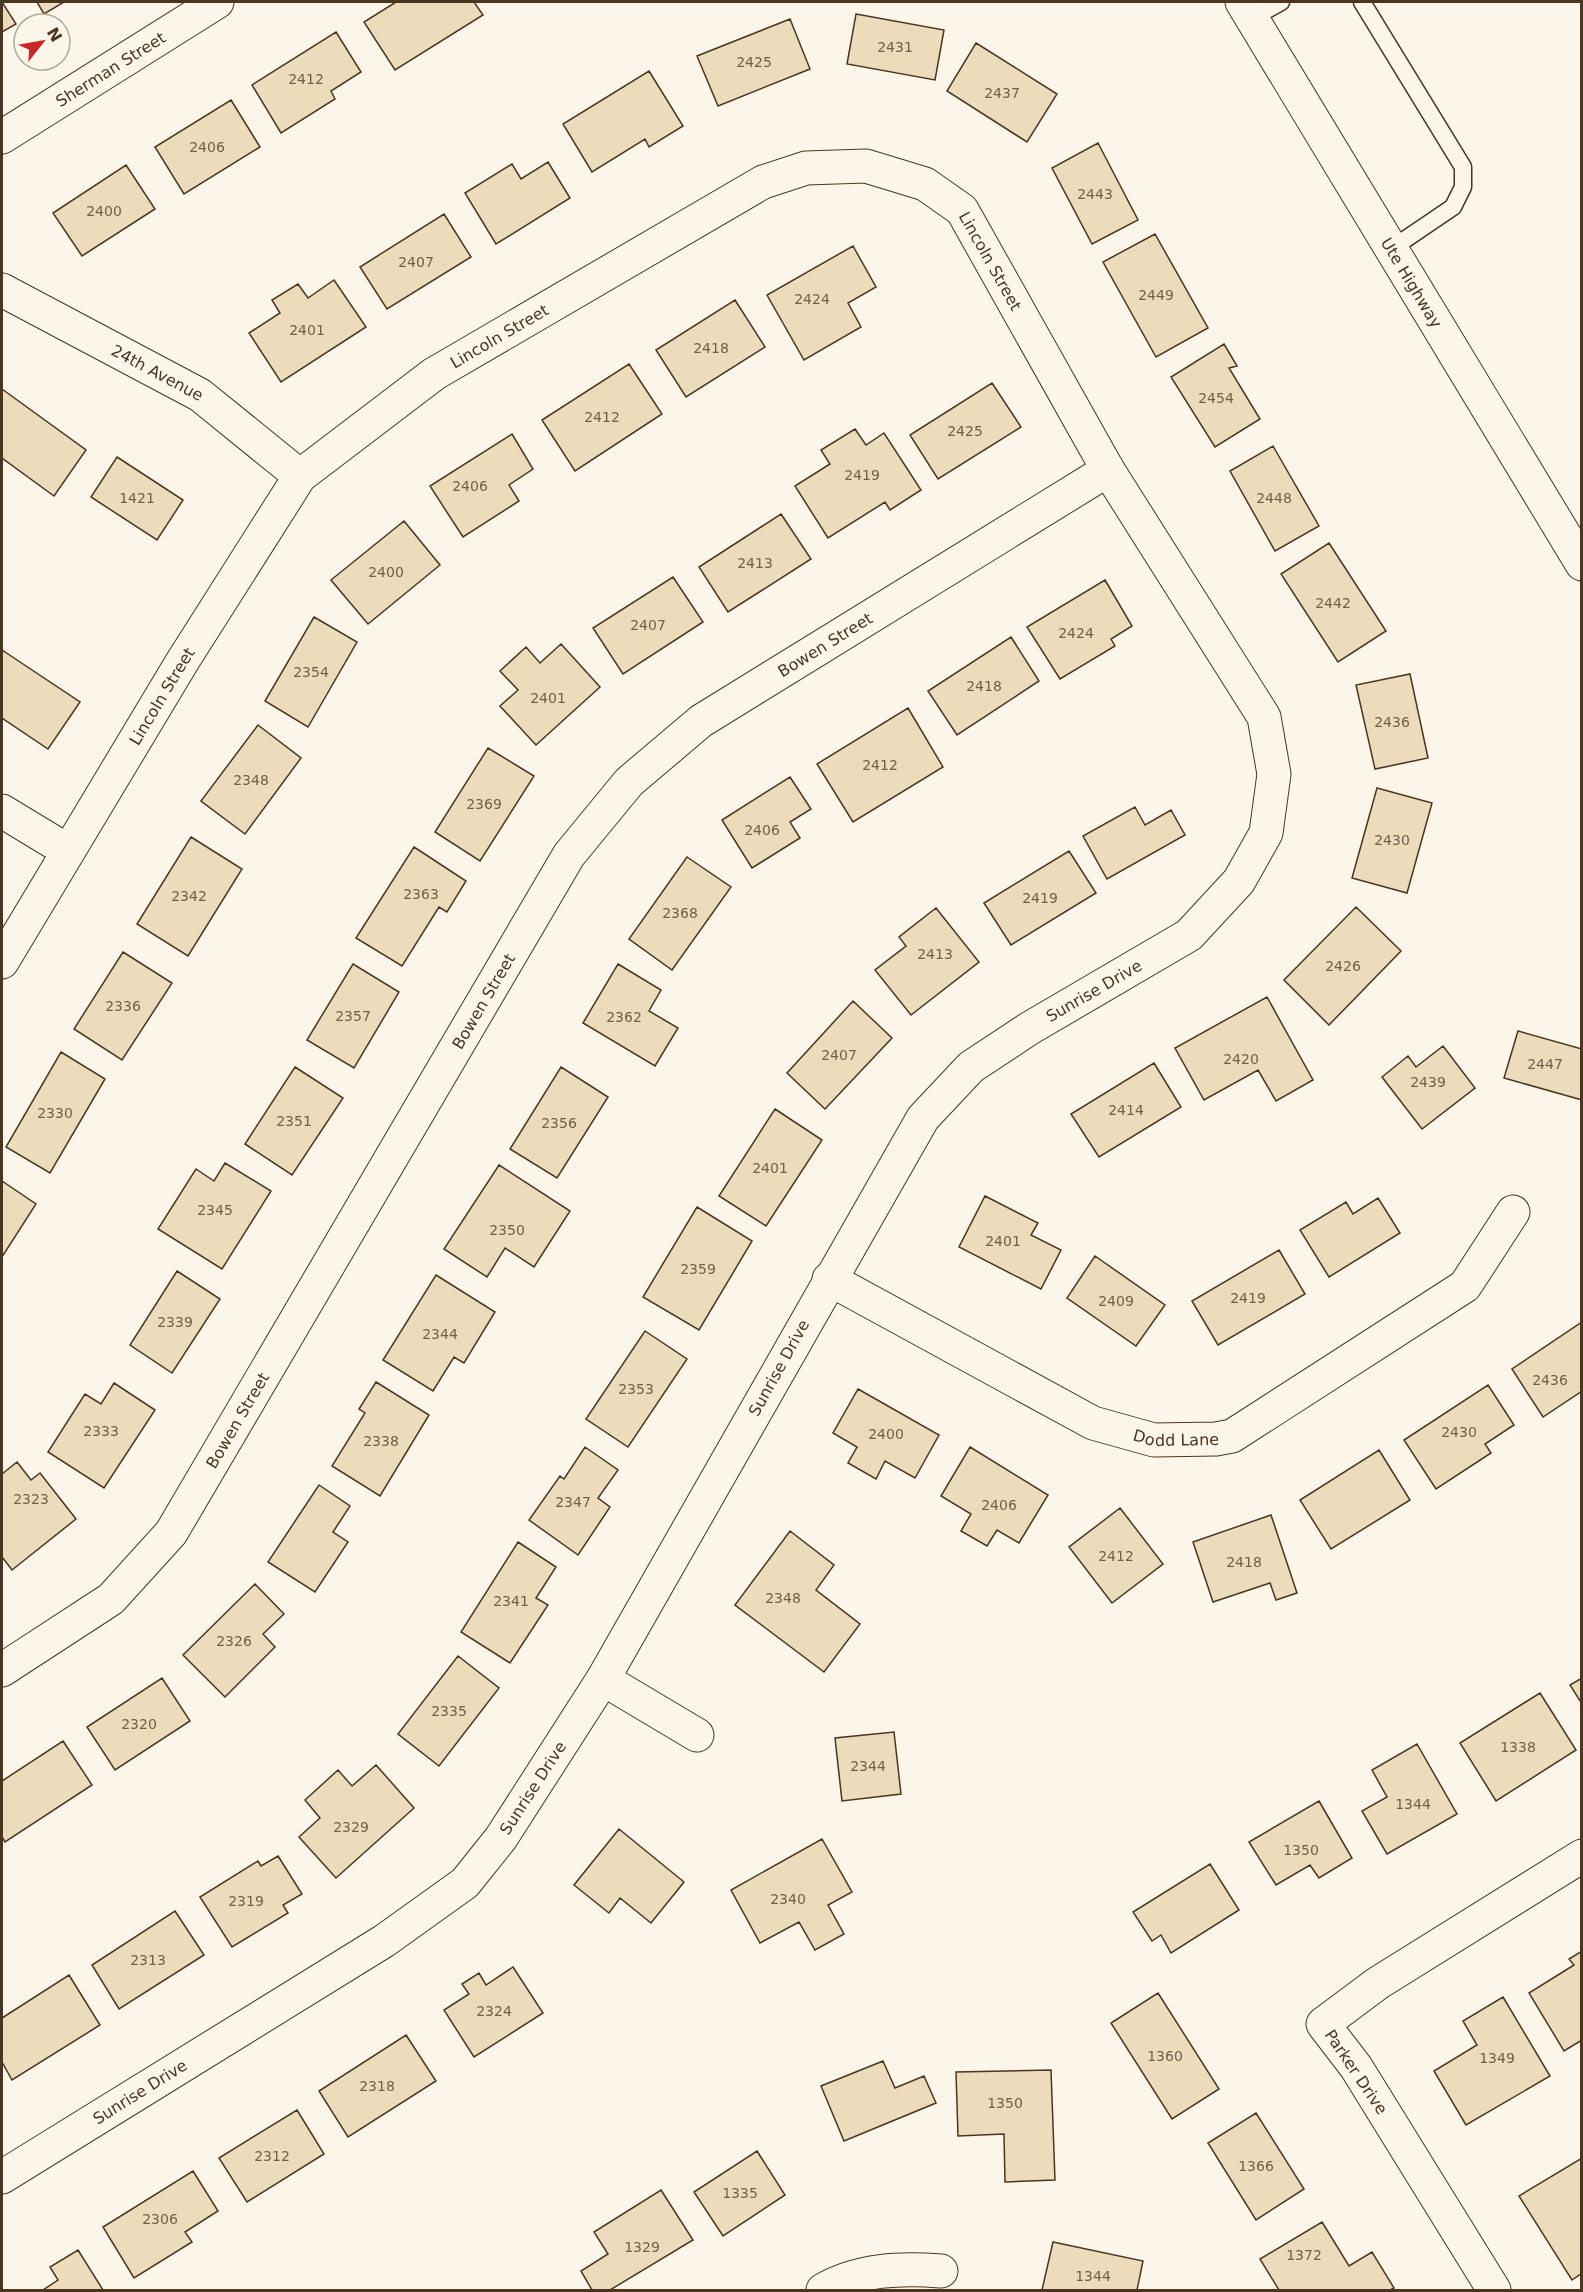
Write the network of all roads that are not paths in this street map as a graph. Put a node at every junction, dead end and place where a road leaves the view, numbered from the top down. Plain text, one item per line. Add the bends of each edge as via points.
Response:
1 (217, 2) edge
2 (1281, 2) edge
3 (1362, 2) edge
4 (1247, 10) edge
5 (2, 136) edge
6 (1391, 249) junction
7 (2, 290) edge
8 (1108, 470) junction
9 (300, 476) junction
10 (1581, 564) edge
11 (2, 811) edge
12 (68, 851) junction
13 (2, 962) edge
14 (1513, 1212) dead end
15 (829, 1279) junction
16 (2, 1670) edge
17 (603, 1679) junction
18 (697, 1735) dead end
19 (1581, 1856) edge
20 (2, 2177) edge
21 (941, 2271) dead end
22 (823, 2290) edge
23 (1494, 2290) edge

1 - 5 street, Sherman Street
2 - 4 lane
3 - 6 lane via 1463,167 1463,187 1453,207
4 - 6 street, Ute Highway
6 - 10 street, Ute Highway
7 - 9 street, 24th Avenue via 200,395
8 - 9 street, Lincoln Street via 962,210 925,184 867,166 806,168 763,182 434,374
8 - 15 street, Sunrise Drive via 1264,717 1274,774 1266,833 1239,881 1189,936 1030,1028 971,1067 923,1118
8 - 16 street, Bowen Street via 701,721 629,782 569,855 171,1533 111,1599
9 - 12 street, Lincoln Street
11 - 12 street
12 - 13 street, Lincoln Street
14 - 15 street, Dodd Lane via 1465,1286 1232,1436 1216,1439 1154,1440 1093,1423
15 - 17 street, Sunrise Drive
17 - 18 street
17 - 20 street, Sunrise Drive via 501,1838 465,1883 384,1941
19 - 23 street, Parker Drive via 1378,1983 1323,2024 1356,2067
21 - 22 street via 867,2273

